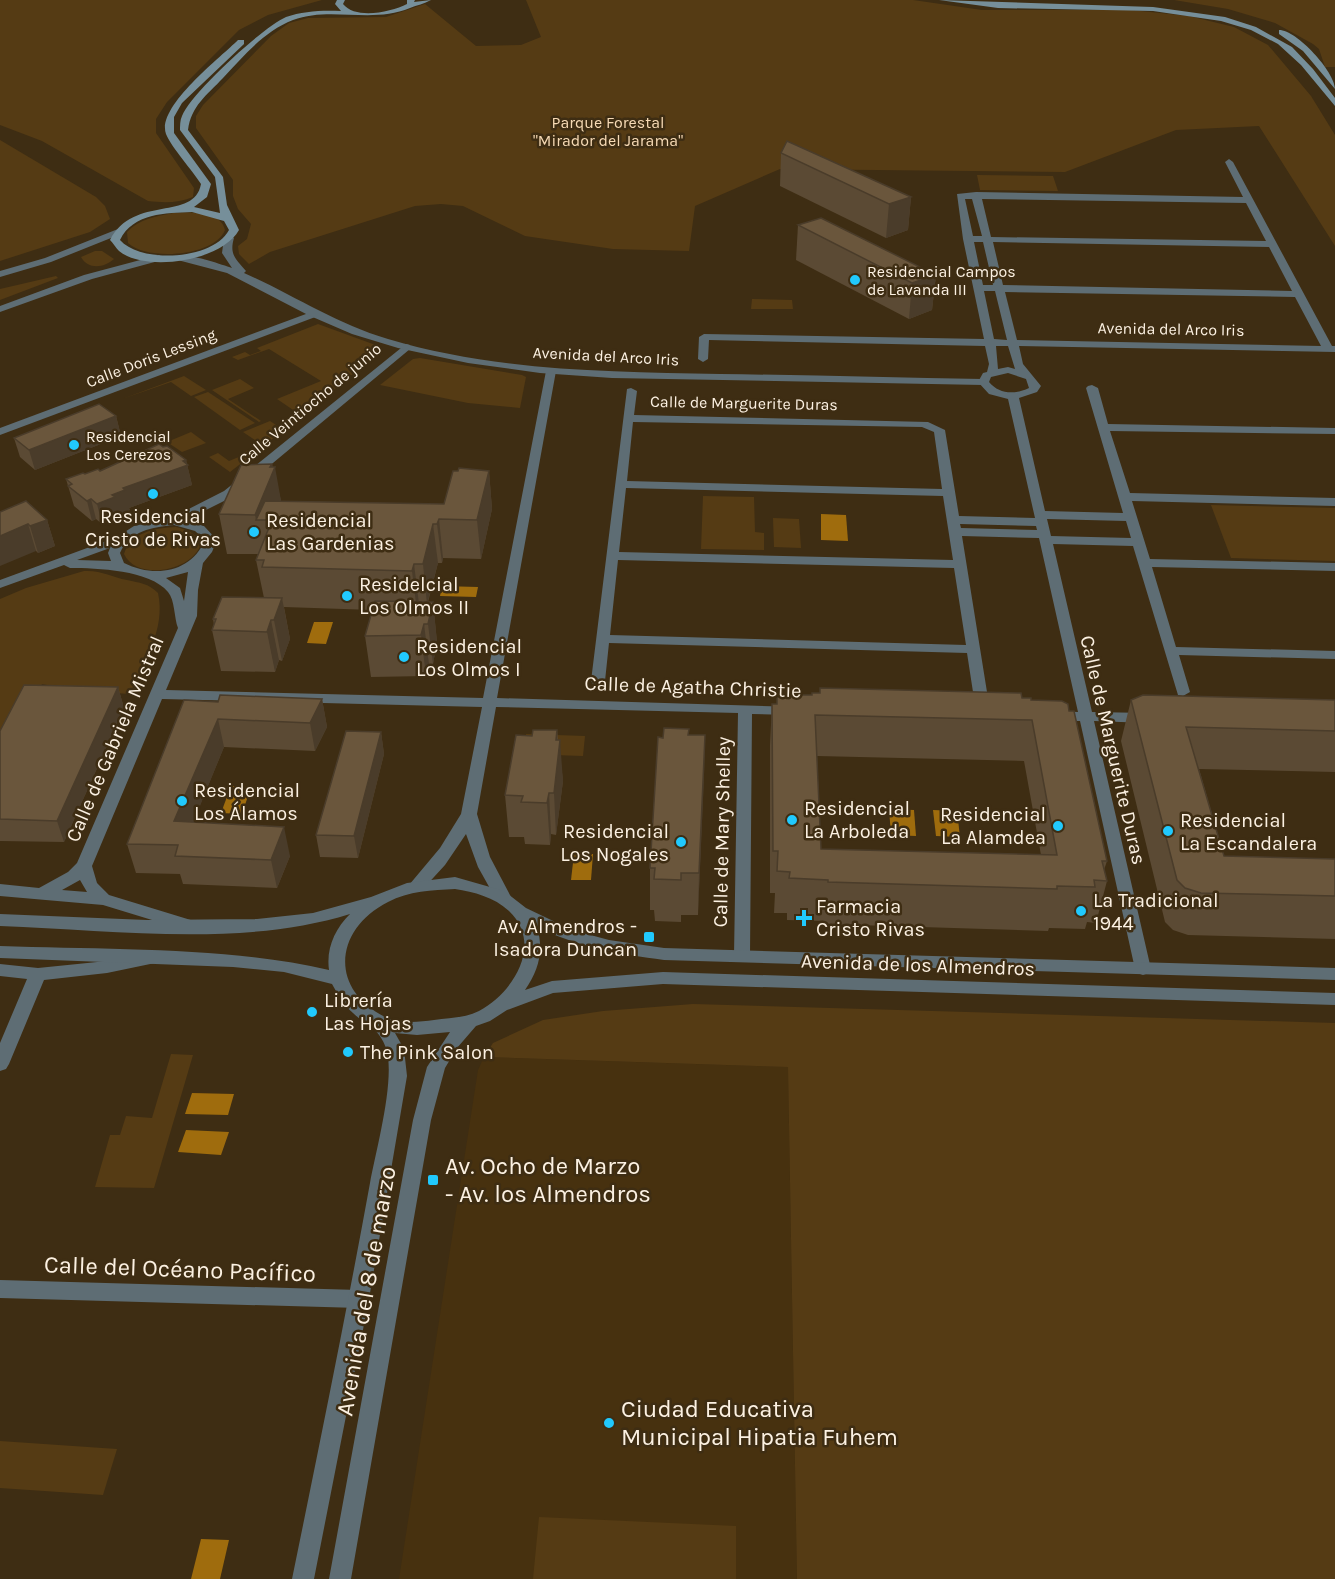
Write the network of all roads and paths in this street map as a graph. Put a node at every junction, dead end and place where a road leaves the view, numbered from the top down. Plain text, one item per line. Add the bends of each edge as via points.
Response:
1 (411, 0) edge
2 (427, 0) edge
3 (943, 0) edge
4 (981, 0) edge
5 (1093, 0) edge
6 (1131, 0) edge
7 (334, 2) edge
8 (406, 7) junction
9 (307, 13) junction
10 (364, 14) junction
11 (1335, 87) edge
12 (1335, 104) edge
13 (1229, 162) dead end
14 (976, 195) junction
15 (1249, 200) junction
16 (176, 210) junction
17 (227, 218) junction
18 (118, 232) junction
19 (229, 238) junction
20 (968, 239) junction
21 (987, 239) junction
22 (1272, 244) junction
23 (159, 258) junction
24 (175, 258) junction
25 (0, 274) edge
26 (245, 276) junction
27 (978, 288) junction
28 (999, 289) junction
29 (1299, 294) junction
30 (0, 309) edge
31 (314, 314) junction
32 (990, 342) junction
33 (1013, 342) junction
34 (405, 347) junction
35 (1332, 349) edge
36 (703, 358) dead end
37 (551, 371) junction
38 (992, 372) junction
39 (1024, 374) junction
40 (983, 382) junction
41 (1092, 388) dead end
42 (631, 391) dead end
43 (1013, 396) junction
44 (628, 418) junction
45 (1104, 427) junction
46 (1335, 431) edge
47 (0, 432) edge
48 (620, 484) junction
49 (948, 493) junction
50 (228, 494) junction
51 (1125, 497) junction
52 (1335, 502) edge
53 (1131, 517) junction
54 (174, 521) junction
55 (209, 522) junction
56 (953, 526) junction
57 (1042, 528) junction
58 (121, 540) junction
59 (1139, 542) junction
60 (612, 556) junction
61 (197, 563) junction
62 (1145, 563) junction
63 (958, 564) junction
64 (119, 565) junction
65 (46, 566) junction
66 (1335, 567) edge
67 (153, 575) junction
68 (0, 584) edge
69 (184, 627) junction
70 (603, 639) junction
71 (973, 649) junction
72 (1171, 651) junction
73 (1335, 655) edge
74 (598, 681) dead end
75 (980, 692) edge
76 (1183, 692) dead end
77 (158, 694) junction
78 (490, 701) junction
79 (745, 709) junction
80 (803, 710) edge
81 (1039, 715) edge
82 (1085, 716) junction
83 (1168, 718) edge
84 (469, 814) junction
85 (84, 866) junction
86 (417, 885) junction
87 (0, 890) edge
88 (42, 892) junction
89 (502, 897) junction
90 (380, 898) junction
91 (103, 899) junction
92 (520, 912) junction
93 (0, 920) edge
94 (194, 927) junction
95 (0, 952) edge
96 (742, 956) junction
97 (154, 958) junction
98 (1143, 969) junction
99 (0, 970) edge
100 (38, 974) junction
101 (1335, 974) edge
102 (336, 978) junction
103 (1335, 999) edge
104 (504, 1004) junction
105 (380, 1022) junction
106 (469, 1022) junction
107 (0, 1064) edge
108 (0, 1289) edge
109 (359, 1299) junction
110 (303, 1579) edge
111 (340, 1579) edge

1 - 8 main road
2 - 8 main road
3 - 12 main road via 1018,6 1146,6 1212,15 1253,27 1283,43 1300,58
4 - 5 main road
6 - 11 main road via 1216,10 1279,31 1299,42 1315,58
7 - 9 main road
7 - 10 main road via 343,9
8 - 10 main road
9 - 10 main road
9 - 16 main road via 275,18 257,28 179,102 170,117 170,133 206,184 204,195 195,203
9 - 17 main road via 261,35 186,116 184,130 219,177
13 - 15 street, Avenida del Arco Iris
14 - 15 street
14 - 20 street via 959,197
14 - 21 street
15 - 22 street, Avenida del Arco Iris
16 - 17 main road via 206,211
16 - 18 main road via 137,218
17 - 19 main road via 233,224
18 - 23 main road via 119,247 128,253
18 - 25 street
19 - 24 main road via 207,251
19 - 26 street, Avenida del Arco Iris via 226,255
20 - 21 street
20 - 27 street
21 - 22 street
21 - 28 street
22 - 29 street, Avenida del Arco Iris
23 - 24 main road
23 - 30 street via 88,277
24 - 26 street, Avenida del Arco Iris via 217,264
26 - 31 street, Avenida del Arco Iris
27 - 28 street, Avenida del Arco Iris
27 - 32 street
28 - 29 street, Avenida del Arco Iris
28 - 33 street
29 - 35 street, Avenida del Arco Iris
31 - 34 street, Avenida del Arco Iris
31 - 47 street, Calle Doris Lessing
32 - 33 street, Avenida del Arco Iris
32 - 36 street, Avenida del Arco Iris via 704,337
32 - 38 street
33 - 35 street, Avenida del Arco Iris
33 - 39 street
34 - 37 street, Avenida del Arco Iris via 471,361
34 - 50 street, Calle Veintiocho de junio
37 - 40 street, Avenida del Arco Iris
37 - 78 street
38 - 39 street
38 - 40 street
39 - 43 street via 1034,381 1033,390
40 - 43 street via 996,393
41 - 45 street
42 - 44 street, Calle de Marguerite Duras
43 - 57 street, Calle de Marguerite Duras
44 - 48 street, Calle de Marguerite Duras
44 - 49 street, Calle de Marguerite Duras via 924,424 939,430
45 - 46 street
45 - 51 street
48 - 49 street
48 - 60 street, Calle de Marguerite Duras
49 - 56 street, Calle de Marguerite Duras
50 - 54 street, Calle Veintiocho de junio
50 - 55 street
51 - 52 street
51 - 53 street
53 - 57 street
53 - 59 street
54 - 55 street
54 - 58 street via 144,526
55 - 61 street, Calle de Gabriela Mistral via 209,552
56 - 57 street
56 - 63 street, Calle de Marguerite Duras
57 - 59 street
57 - 82 street, Calle de Marguerite Duras
58 - 64 street via 114,553
58 - 65 street
59 - 62 street
60 - 63 street
60 - 70 street, Calle de Marguerite Duras
61 - 67 street via 177,572
61 - 69 street, Calle de Gabriela Mistral via 190,616
62 - 66 street
62 - 72 street
63 - 71 street, Calle de Marguerite Duras
64 - 65 street
64 - 67 street
65 - 68 street
67 - 69 street, Calle de Gabriela Mistral via 175,591
69 - 77 street, Calle de Gabriela Mistral
70 - 71 street
70 - 74 street, Calle de Marguerite Duras
71 - 75 street, Calle de Marguerite Duras
72 - 73 street
72 - 76 street
77 - 78 street, Calle de Agatha Christie
77 - 85 street, Calle de Gabriela Mistral
78 - 79 street, Calle de Agatha Christie
78 - 84 street
79 - 80 street, Calle de Agatha Christie
79 - 96 street, Calle de Mary Shelley
81 - 82 street
82 - 83 street
82 - 98 street, Calle de Marguerite Duras
84 - 86 street via 456,840
84 - 89 street via 473,840
85 - 88 street, Calle de Gabriela Mistral via 74,876
85 - 91 street, Calle de Gabriela Mistral via 92,889
86 - 89 street via 455,883
86 - 90 street
87 - 88 street
88 - 91 street
89 - 92 street
90 - 94 street via 296,922
90 - 102 street via 358,914 343,934 335,956
91 - 94 street
92 - 96 street, Avenida de los Almendros via 567,935 609,946 664,954
92 - 104 street via 532,933 533,958 523,982
93 - 94 street
95 - 97 street
96 - 98 street, Avenida de los Almendros
97 - 100 street
97 - 102 street via 284,966
98 - 101 street, Avenida de los Almendros
99 - 100 street
100 - 107 street
102 - 105 street via 352,1004
103 - 104 street, Avenida de los Almendros via 663,978 552,987
104 - 106 street
105 - 106 street via 417,1030
105 - 109 street, Avenida del 8 de marzo via 395,1049 398,1076
106 - 111 street, Avenida del 8 de marzo via 436,1067 422,1120
108 - 109 street, Calle del Océano Pacífico
109 - 110 street, Avenida del 8 de marzo

